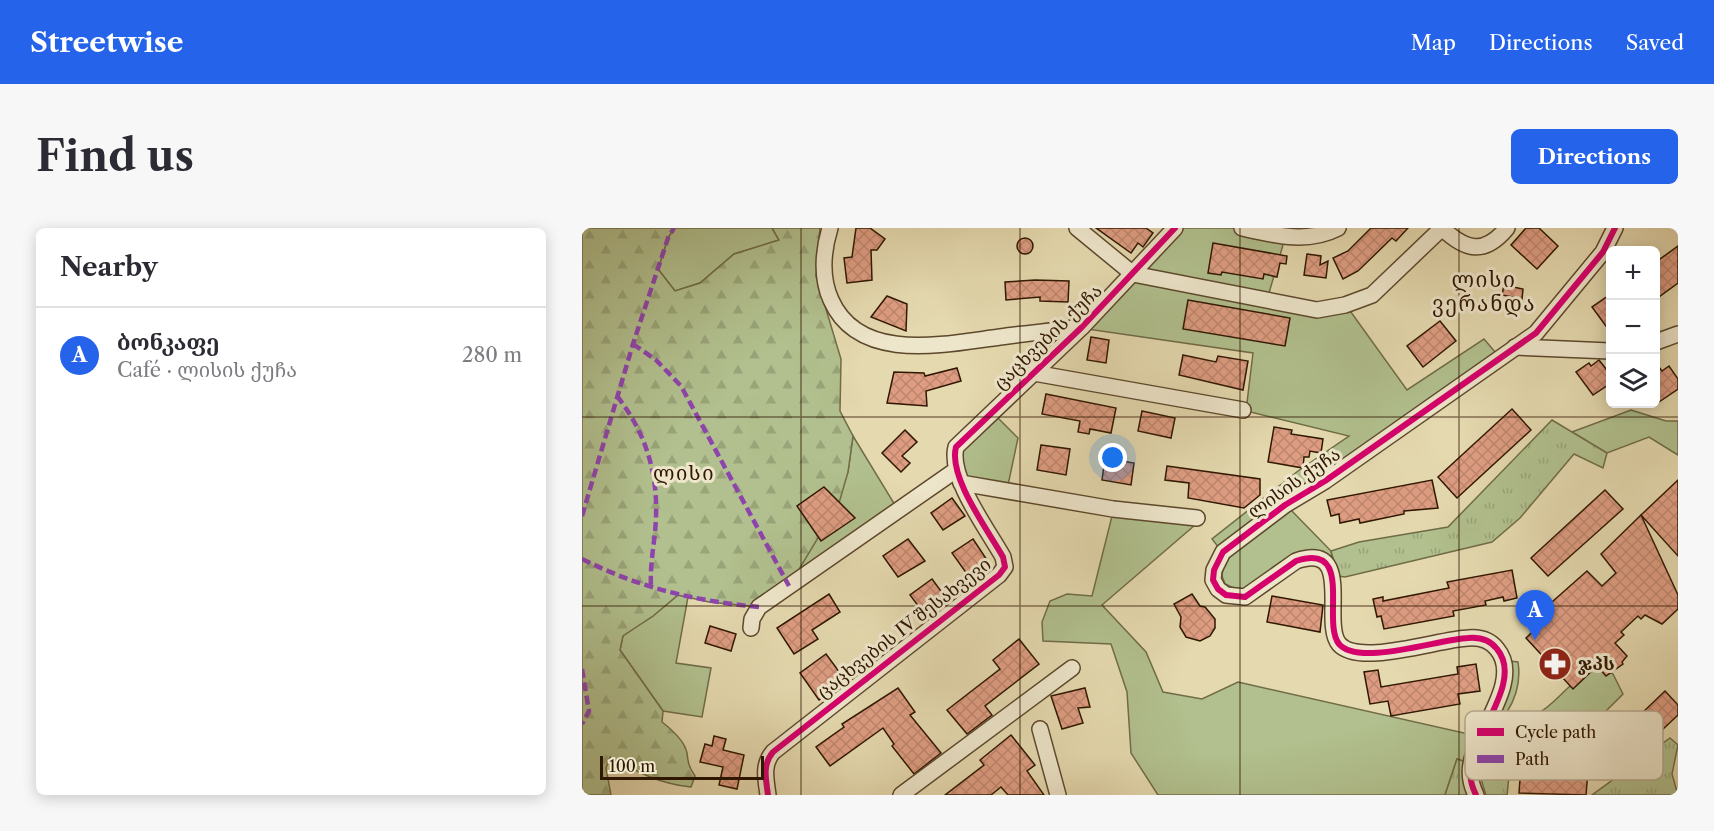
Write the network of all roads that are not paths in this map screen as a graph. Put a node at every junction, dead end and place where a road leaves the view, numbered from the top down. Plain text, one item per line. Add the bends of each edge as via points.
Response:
1 (830, 228) edge
2 (1077, 228) edge
3 (1175, 228) edge
4 (1242, 228) edge
5 (1338, 228) edge
6 (1507, 228) edge
7 (1615, 228) edge
8 (1133, 274) junction
9 (1082, 327) junction
10 (1678, 334) edge
11 (1660, 341) edge
12 (1514, 347) junction
13 (1606, 351) edge
14 (1034, 373) junction
15 (1243, 410) dead end
16 (959, 476) junction
17 (1197, 518) dead end
18 (751, 628) dead end
19 (1072, 668) dead end
20 (1492, 711) edge
21 (1040, 729) dead end
22 (1471, 780) edge
23 (768, 795) edge
24 (901, 795) edge
25 (1058, 795) edge
26 (1476, 795) edge

1 - 9 street via 824,284 839,316 864,335 919,346
2 - 8 street
3 - 8 street, ცაცხვების ქუჩა
4 - 5 street via 1285,238 1323,236
6 - 8 street via 1486,245 1473,247 1459,244 1442,228 1372,295 1317,310
7 - 12 street, ლისის ქუჩა via 1603,252 1536,333
8 - 9 street, ცაცხვების ქუჩა
9 - 14 street, ცაცხვების ქუჩა
10 - 11 street
12 - 13 street
12 - 20 street, ლისის ქუჩა via 1285,505 1223,552 1214,570 1218,589 1236,598 1245,597 1296,561 1305,558 1322,562 1334,579 1334,634 1339,644 1358,654 1468,638 1489,641 1502,657 1504,678
14 - 15 street
14 - 16 street, ცაცხვების ქუჩა via 964,438 954,455
16 - 17 street via 1113,509
16 - 18 street via 759,607
16 - 23 street, ცაცხვების IV შესახვევი via 1003,556 1005,567 788,738 767,759
19 - 24 street
21 - 25 street
22 - 26 street, ლისის ქუჩა

